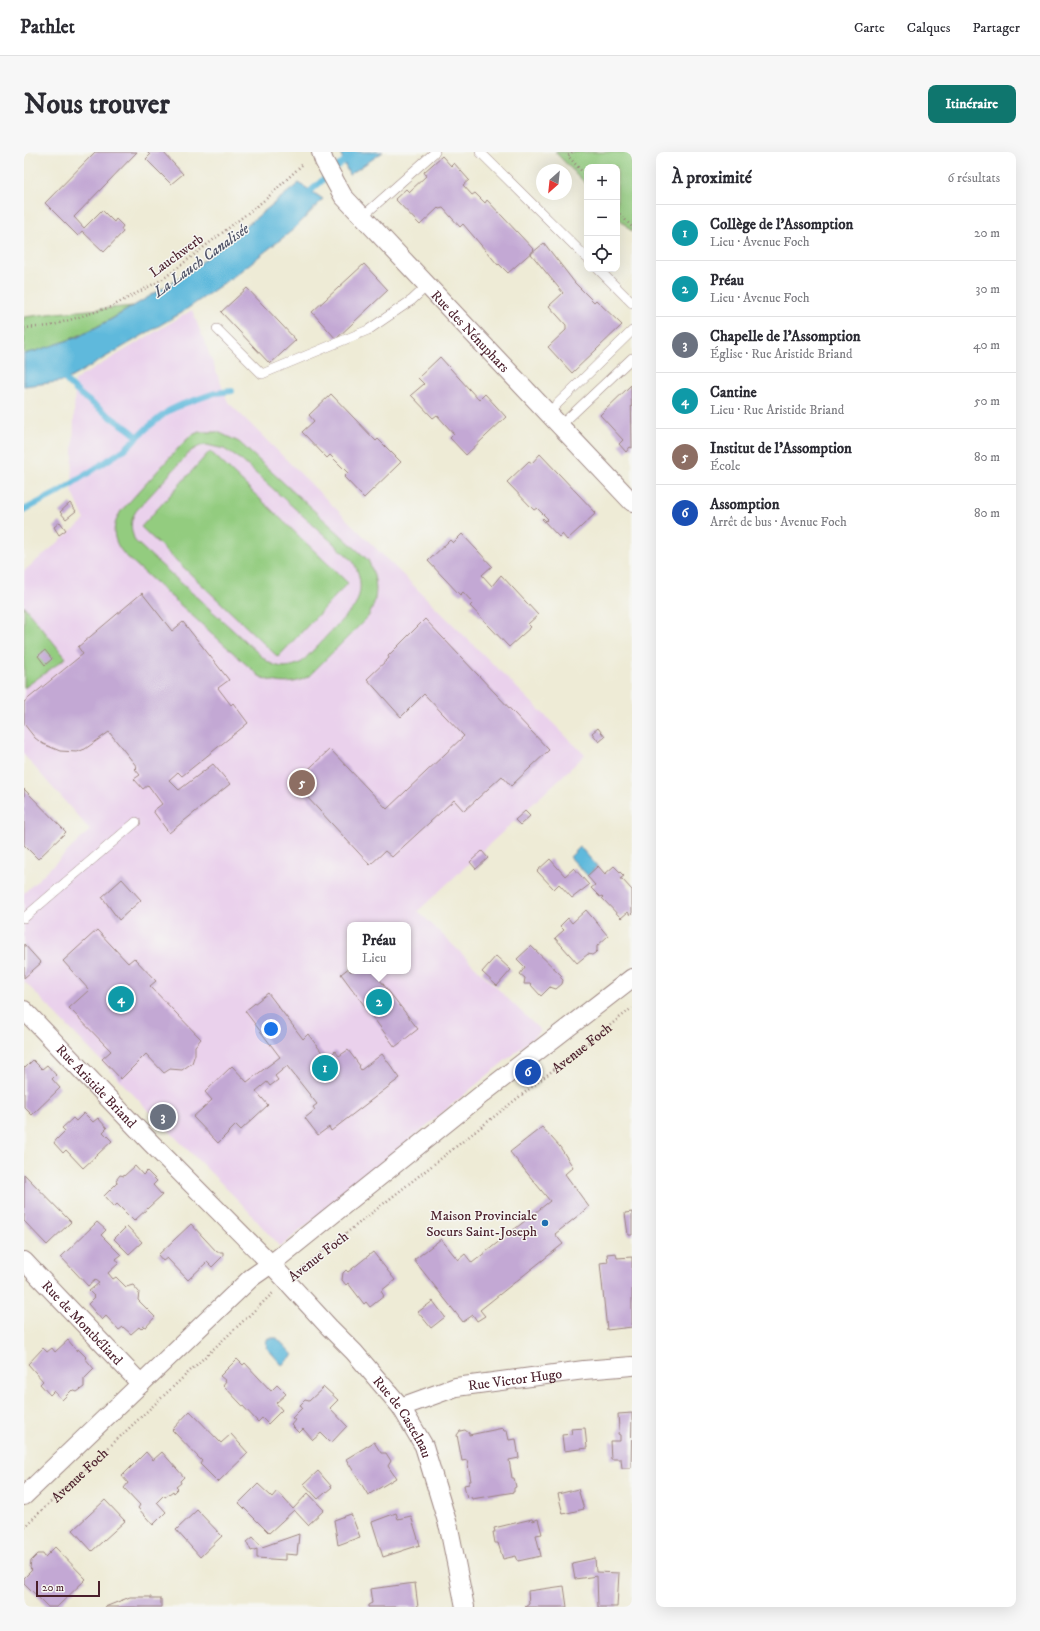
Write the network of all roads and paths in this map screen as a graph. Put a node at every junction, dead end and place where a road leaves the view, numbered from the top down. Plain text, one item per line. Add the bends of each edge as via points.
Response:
1 (434, 152) edge
2 (480, 152) edge
3 (572, 152) edge
4 (322, 157) edge
5 (305, 162) dead end
6 (584, 174) edge
7 (620, 214) edge
8 (363, 216) junction
9 (632, 227) edge
10 (584, 255) edge
11 (601, 272) edge
12 (428, 285) junction
13 (632, 303) edge
14 (24, 328) edge
15 (217, 329) dead end
16 (632, 331) edge
17 (632, 358) edge
18 (549, 412) junction
19 (561, 425) junction
20 (632, 502) edge
21 (136, 822) dead end
22 (24, 918) edge
23 (632, 978) edge
24 (632, 1008) edge
25 (24, 1010) edge
26 (24, 1261) edge
27 (271, 1264) junction
28 (286, 1281) junction
29 (632, 1366) edge
30 (141, 1384) junction
31 (401, 1406) junction
32 (24, 1496) edge
33 (24, 1527) edge
34 (465, 1607) edge

1 - 8 lane
2 - 10 lane
3 - 6 path via 568,156
4 - 8 street, Rue des Nénuphars via 343,196
5 - 14 path, Lauchwerb via 267,198 163,279 111,307 50,326
7 - 9 path
8 - 12 street, Rue des Nénuphars
11 - 13 lane
12 - 15 lane via 412,300 368,330 262,374
12 - 18 street, Rue des Nénuphars
16 - 18 lane
17 - 19 lane
18 - 19 street, Rue des Nénuphars
19 - 20 street, Rue des Nénuphars
21 - 22 lane
23 - 27 street, Avenue Foch via 486,1091
24 - 28 path, Avenue Foch
25 - 27 street, Rue Aristide Briand
26 - 30 street, Rue de Montbéliard
27 - 28 street, Rue de Castelnau
27 - 30 street, Avenue Foch via 251,1278
28 - 31 street, Rue de Castelnau
28 - 33 path, Avenue Foch
29 - 31 street, Rue Victor Hugo via 456,1387
30 - 32 street, Avenue Foch
31 - 34 street, Rue de Castelnau via 424,1446 449,1528

